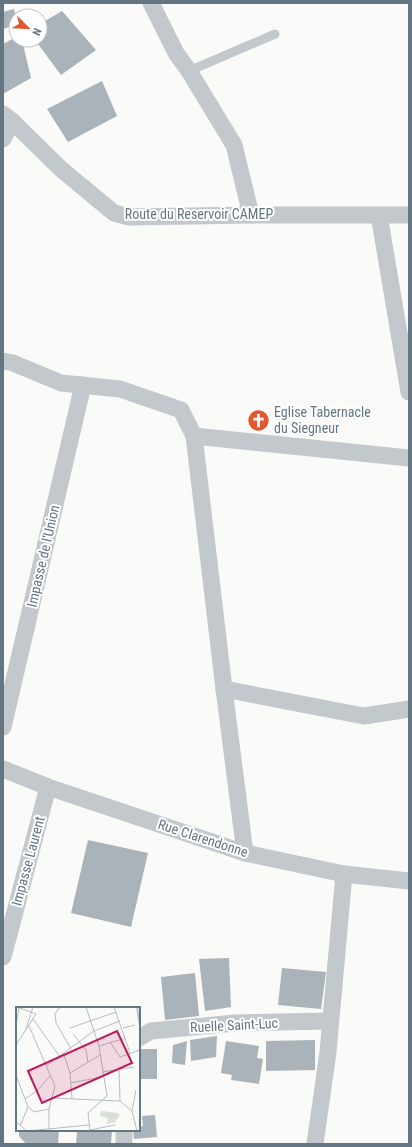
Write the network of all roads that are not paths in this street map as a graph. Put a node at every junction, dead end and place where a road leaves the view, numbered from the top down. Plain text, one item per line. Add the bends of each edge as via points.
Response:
1 (151, 3) edge
2 (275, 34) dead end
3 (189, 71) junction
4 (7, 117) edge
5 (3, 139) edge
6 (251, 215) junction
7 (379, 215) junction
8 (409, 215) edge
9 (3, 361) edge
10 (83, 385) junction
11 (409, 392) edge
12 (194, 436) junction
13 (409, 458) edge
14 (224, 689) junction
15 (409, 710) edge
16 (3, 727) edge
17 (3, 769) edge
18 (48, 787) junction
19 (245, 853) junction
20 (344, 874) junction
21 (409, 881) edge
22 (3, 957) edge
23 (330, 1022) junction
24 (140, 1037) edge
25 (124, 1131) edge
26 (124, 1144) edge
27 (315, 1144) edge

1 - 3 street via 176,53
2 - 3 lane
3 - 6 street via 234,145
4 - 5 street
4 - 6 street, Route du Reservoir CAMEP via 61,169 114,213 129,217
6 - 7 street, Route du Reservoir CAMEP
7 - 8 street, Route du Reservoir CAMEP
7 - 11 street
9 - 10 street via 61,383
10 - 12 street via 120,389 181,410
10 - 16 street, Impasse de l'Union
12 - 13 street
12 - 14 street
14 - 15 street via 364,716
14 - 19 street
17 - 18 street, Rue Clarendonne
18 - 19 street, Rue Clarendonne
18 - 22 street, Impasse Laurent
19 - 20 street, Rue Clarendonne
20 - 21 street, Rue Clarendonne
20 - 23 street
23 - 24 street, Ruelle Saint-Luc via 236,1023 151,1031
23 - 27 street
25 - 26 street

